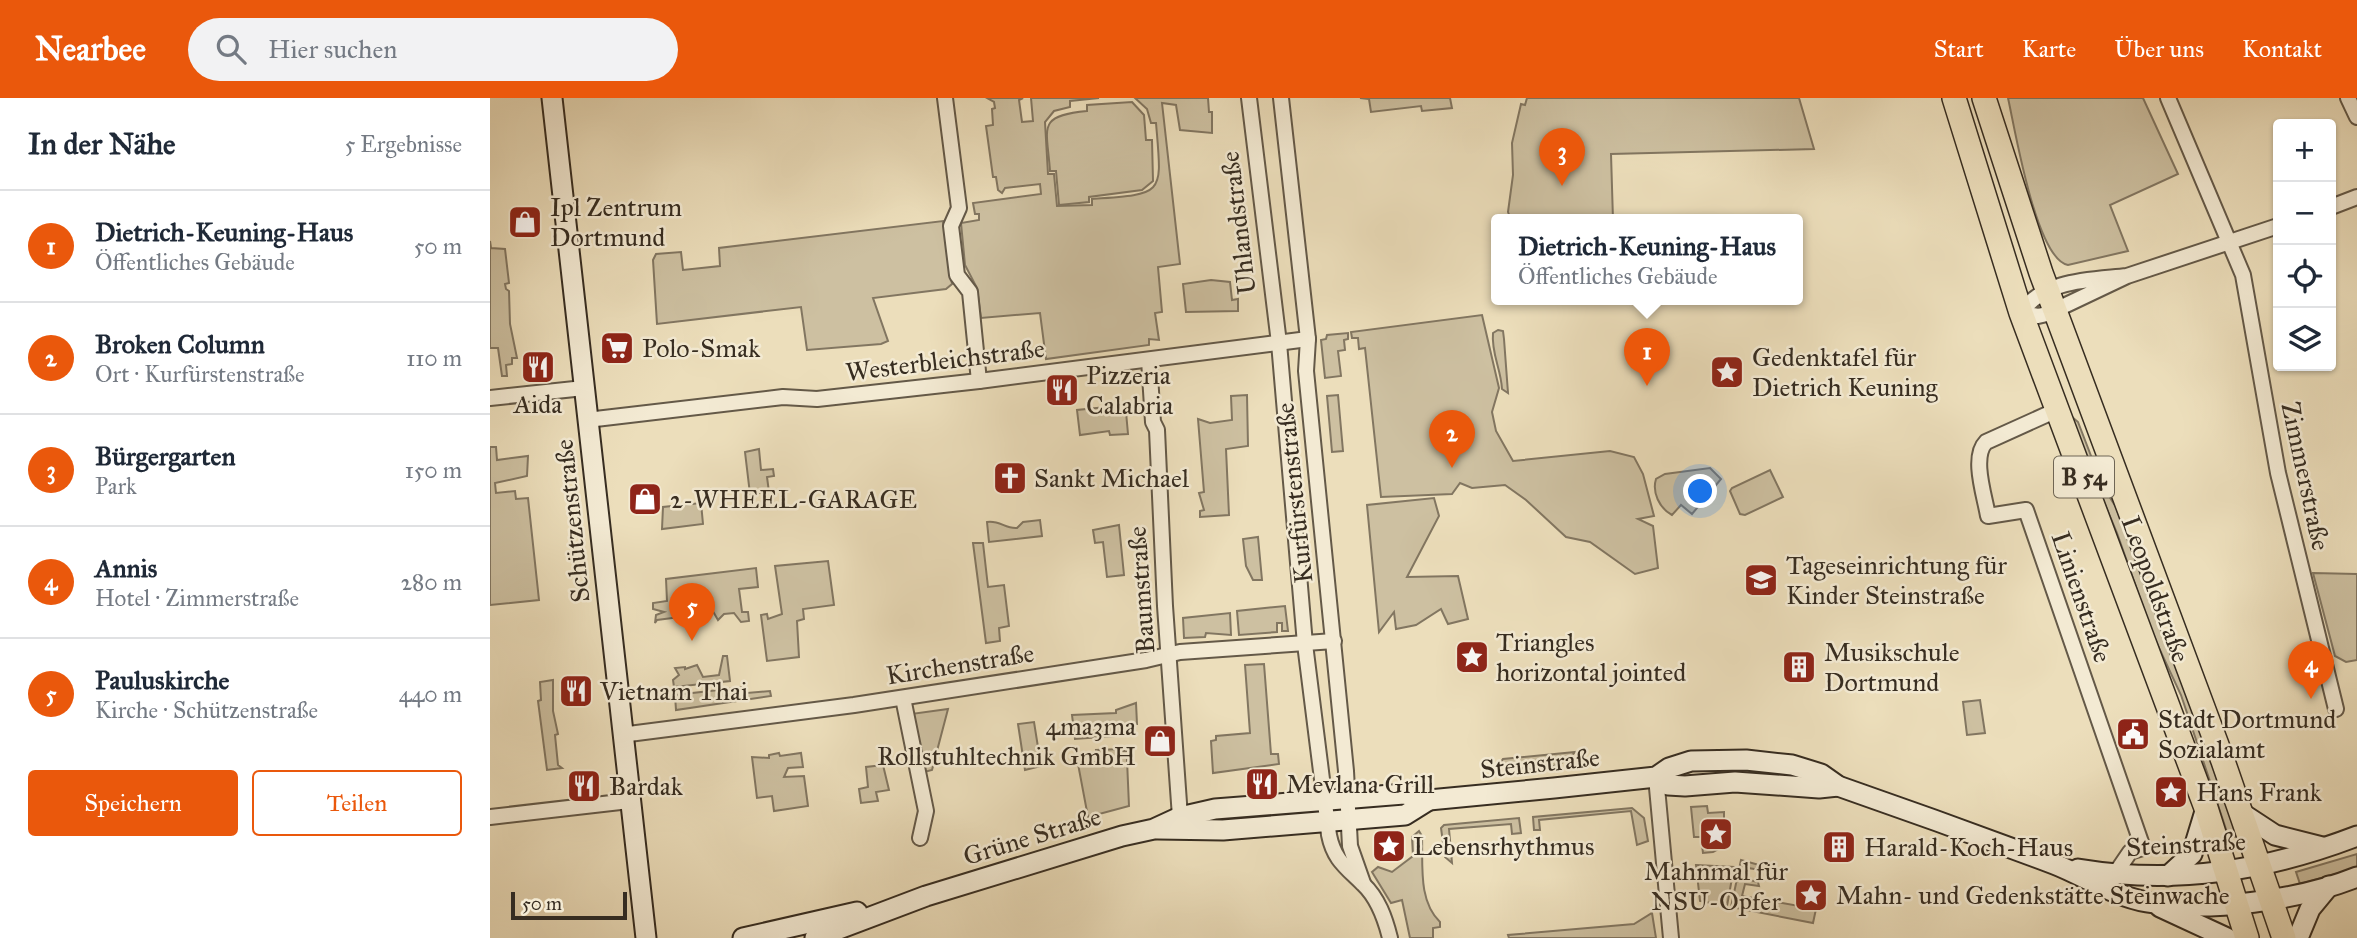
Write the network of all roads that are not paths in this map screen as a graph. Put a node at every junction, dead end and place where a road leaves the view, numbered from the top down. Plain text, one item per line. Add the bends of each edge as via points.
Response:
1 (552, 98) edge
2 (945, 98) edge
3 (1249, 98) edge
4 (1281, 98) edge
5 (1954, 98) edge
6 (1984, 98) edge
7 (2168, 98) edge
8 (2349, 98) edge
9 (2357, 101) edge
10 (2357, 117) edge
11 (2357, 197) edge
12 (2336, 204) edge
13 (2273, 228) edge
14 (2230, 243) junction
15 (2127, 276) junction
16 (2052, 300) junction
17 (2021, 313) junction
18 (1308, 339) junction
19 (1279, 343) junction
20 (1149, 360) junction
21 (979, 381) junction
22 (584, 388) junction
23 (490, 398) edge
24 (2059, 409) junction
25 (2095, 418) junction
26 (587, 420) junction
27 (1334, 641) junction
28 (1305, 644) junction
29 (1170, 654) junction
30 (903, 698) junction
31 (2336, 709) dead end
32 (621, 735) junction
33 (1656, 777) junction
34 (1347, 797) junction
35 (1324, 798) junction
36 (1429, 800) junction
37 (629, 801) junction
38 (2206, 808) junction
39 (2242, 814) junction
40 (490, 817) edge
41 (1180, 817) junction
42 (1348, 820) junction
43 (1327, 821) junction
44 (1154, 829) junction
45 (2357, 836) edge
46 (919, 838) dead end
47 (2326, 847) junction
48 (2056, 865) junction
49 (2260, 867) junction
50 (2228, 872) junction
51 (2115, 874) junction
52 (2168, 876) junction
53 (2357, 877) edge
54 (1363, 884) junction
55 (2329, 886) junction
56 (926, 896) junction
57 (2270, 898) junction
58 (2150, 902) junction
59 (2236, 902) junction
60 (646, 938) edge
61 (743, 938) edge
62 (815, 938) edge
63 (1390, 938) edge
64 (1671, 938) edge
65 (2227, 938) edge
66 (2247, 938) edge
67 (2284, 938) edge
68 (2298, 938) edge

1 - 22 main road, Schützenstraße
2 - 21 street via 959,208 951,226 957,275 970,292
3 - 19 street, Uhlandstraße
4 - 18 street
5 - 17 main road, Leopoldstraße / B 54
6 - 16 main road, Leopoldstraße / B 54
7 - 14 street, Zimmerstraße
8 - 9 street
8 - 10 street
11 - 12 street
13 - 14 street
14 - 15 street
14 - 31 street, Zimmerstraße via 2243,275 2278,472
15 - 16 street
15 - 16 street via 2072,283
16 - 17 street via 2029,302
16 - 17 street via 2038,316
16 - 25 main road, Leopoldstraße / B 54
17 - 24 main road, Leopoldstraße / B 54
18 - 19 street, Westerbleichstraße
18 - 27 street, Kurfürstenstraße via 1306,372
19 - 20 street, Westerbleichstraße
19 - 28 street, Kurfürstenstraße
20 - 21 street, Westerbleichstraße
20 - 29 street, Baumstraße
21 - 26 street, Westerbleichstraße
22 - 23 street
22 - 26 main road, Schützenstraße
24 - 25 main road via 2077,409
24 - 38 main road, Leopoldstraße / B 54
24 - 51 street, Linienstraße via 1982,445 1979,461 1988,516 2026,510 2143,848 2130,852
25 - 39 main road, Leopoldstraße / B 54
26 - 32 main road, Schützenstraße
27 - 28 street
27 - 34 street, Kurfürstenstraße
28 - 29 street, Kirchenstraße
28 - 35 street, Kurfürstenstraße
29 - 30 street, Kirchenstraße
29 - 41 street, Baumstraße
30 - 32 street, Kirchenstraße
30 - 46 street via 926,811
32 - 37 main road, Schützenstraße
33 - 36 main road, Steinstraße
33 - 48 main road, Steinstraße via 1682,762 1746,760 1807,768 1838,786
33 - 64 street
34 - 35 main road, Steinstraße
34 - 36 main road, Steinstraße via 1404,794
34 - 42 street, Kurfürstenstraße
35 - 41 main road, Grüne Straße
35 - 43 street, Kurfürstenstraße
36 - 42 main road, Steinstraße via 1405,815
37 - 40 street
37 - 60 main road, Schützenstraße
38 - 50 main road, Leopoldstraße / B 54
38 - 52 main road via 2192,854
39 - 47 main road via 2283,838
39 - 49 main road, Leopoldstraße / B 54
41 - 44 main road, Grüne Straße
42 - 43 main road, Steinstraße
42 - 54 street, Kurfürstenstraße via 1352,853
43 - 44 main road, Grüne Straße via 1223,830
43 - 54 street, Kurfürstenstraße via 1337,860
44 - 56 main road, Grüne Straße
45 - 47 main road, Steinstraße
47 - 49 main road, Steinstraße
48 - 51 main road, Steinstraße
48 - 58 main road, Steinstraße via 2119,894
49 - 50 main road, Steinstraße
49 - 57 main road, Leopoldstraße / B 54
50 - 52 main road, Steinstraße
50 - 59 main road, Leopoldstraße / B 54
51 - 52 main road, Steinstraße
53 - 55 main road, Steinstraße
54 - 63 street, Kurfürstenstraße via 1385,918
55 - 57 main road, Steinstraße
55 - 68 main road via 2310,909
56 - 61 main road, Grüne Straße
56 - 62 main road, Grüne Straße
57 - 59 main road, Steinstraße
57 - 67 main road, B 54
58 - 59 main road, Steinstraße
58 - 65 main road
59 - 66 main road, B 54

